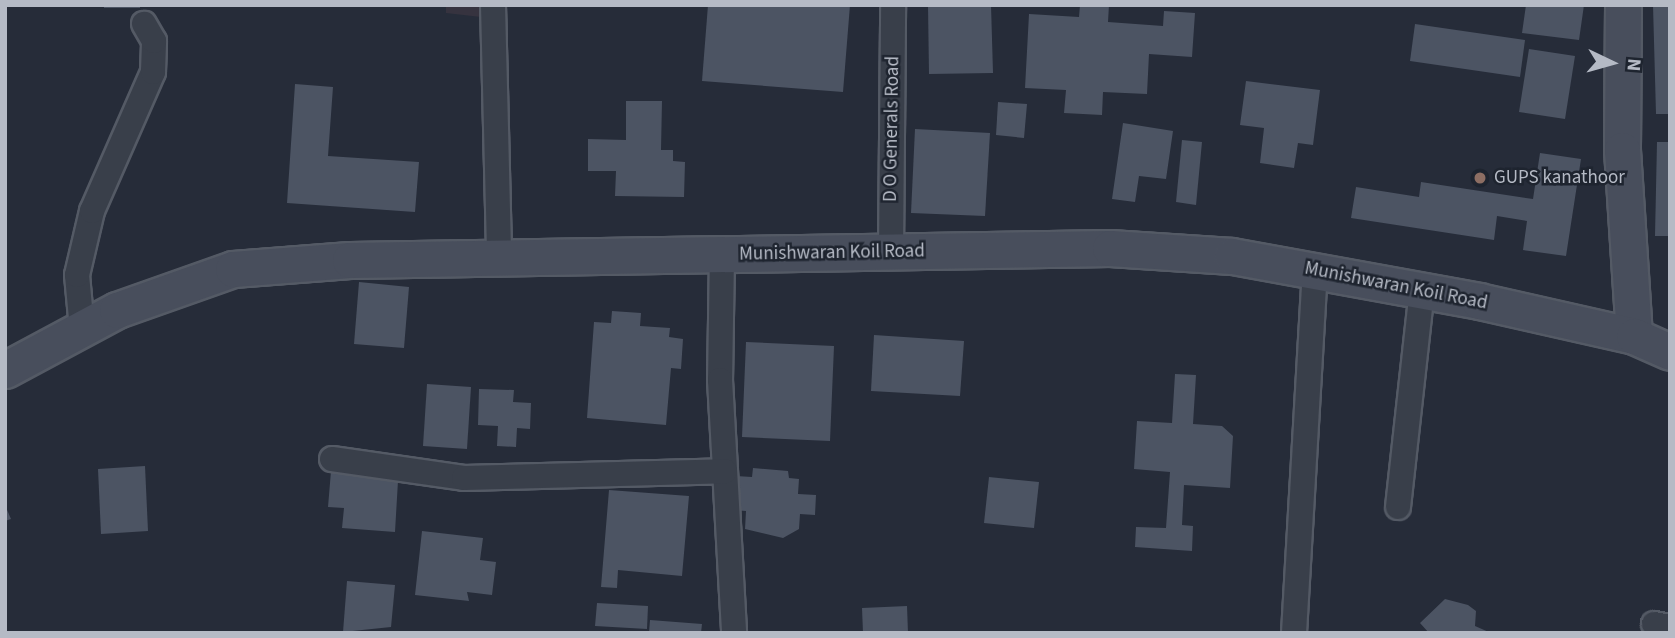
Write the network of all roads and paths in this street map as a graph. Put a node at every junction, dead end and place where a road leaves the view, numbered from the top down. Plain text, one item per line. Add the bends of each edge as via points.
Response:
1 (494, 5) edge
2 (893, 5) edge
3 (1623, 5) edge
4 (144, 24) dead end
5 (891, 252) junction
6 (722, 255) junction
7 (499, 258) junction
8 (1315, 271) junction
9 (1422, 291) junction
10 (82, 329) junction
11 (1634, 336) junction
12 (1670, 352) edge
13 (5, 370) edge
14 (332, 459) dead end
15 (725, 471) junction
16 (1398, 507) dead end
17 (734, 633) edge
18 (1294, 633) edge

1 - 7 street
2 - 5 street, D O Generals Road
3 - 11 main road via 1622,150
4 - 10 street via 154,41 153,72 92,211 77,275
5 - 6 main road, Munishwaran Koil Road
5 - 8 main road, Munishwaran Koil Road via 1110,248 1232,256
6 - 7 main road, Munishwaran Koil Road
6 - 15 street
7 - 10 main road, Munishwaran Koil Road via 233,269
8 - 9 main road, Munishwaran Koil Road
8 - 18 street
9 - 11 main road, Munishwaran Koil Road
9 - 16 street
10 - 13 main road, Munishwaran Koil Road
11 - 12 main road, Munishwaran Koil Road
14 - 15 street via 464,478
15 - 17 street

